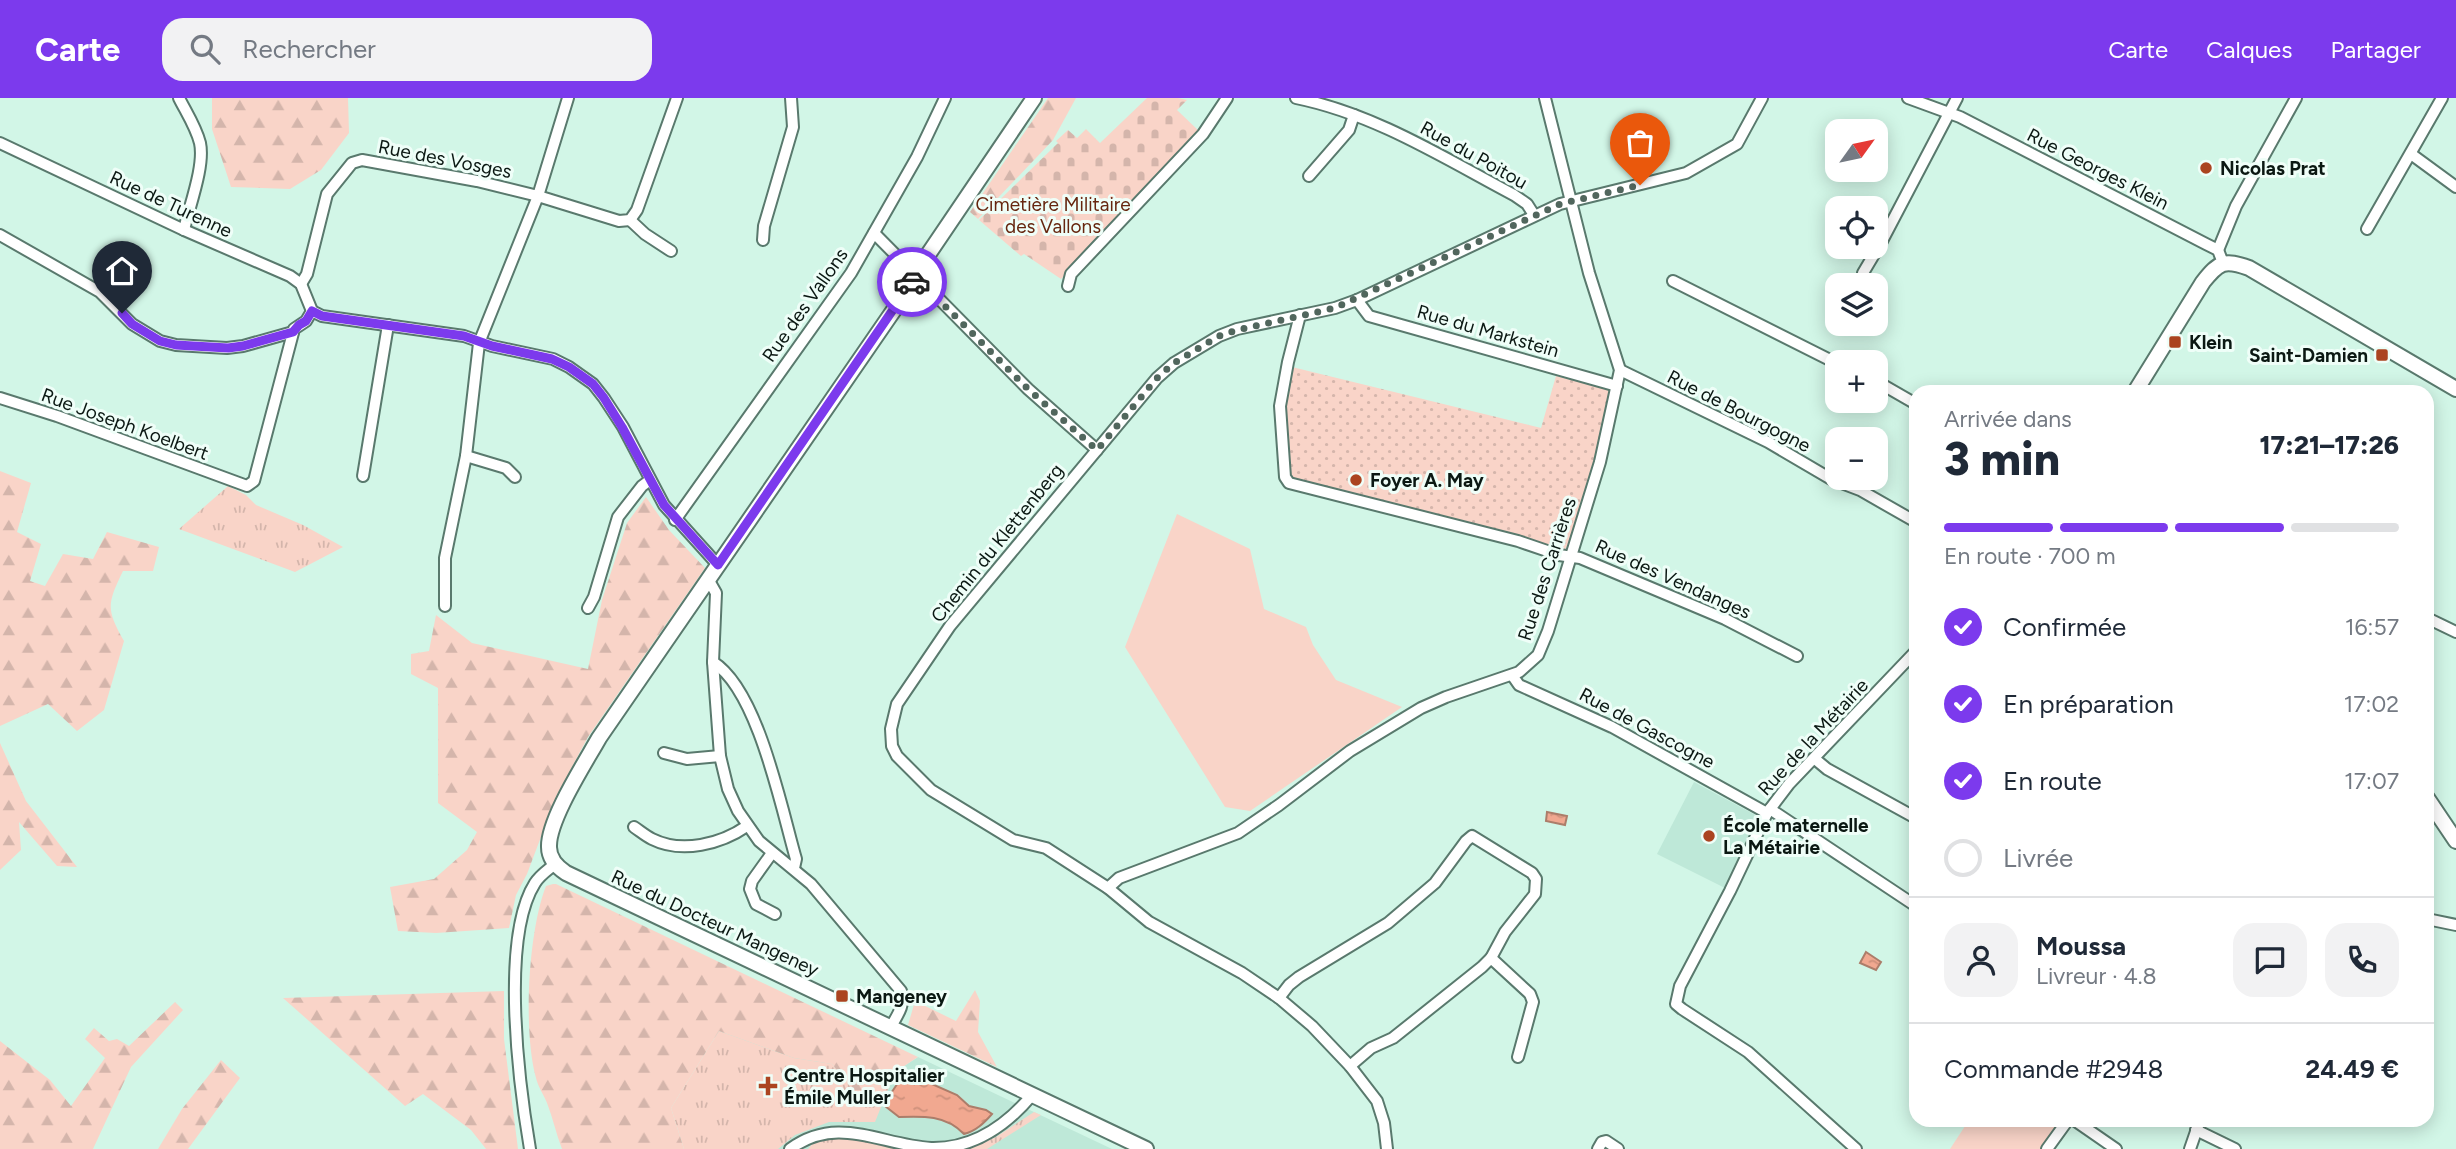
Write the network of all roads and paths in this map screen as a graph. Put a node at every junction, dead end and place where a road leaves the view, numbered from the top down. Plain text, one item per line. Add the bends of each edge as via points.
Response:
1 (179, 98) edge
2 (568, 98) edge
3 (677, 98) edge
4 (790, 98) edge
5 (945, 98) edge
6 (1034, 98) edge
7 (1227, 98) edge
8 (1296, 98) edge
9 (1545, 98) edge
10 (1762, 98) edge
11 (1908, 98) edge
12 (1957, 98) edge
13 (2296, 98) edge
14 (2442, 98) edge
15 (1950, 113) junction
16 (1354, 115) junction
17 (0, 143) edge
18 (2410, 154) junction
19 (1309, 176) dead end
20 (2456, 187) edge
21 (538, 196) junction
22 (1571, 203) junction
23 (1534, 215) junction
24 (630, 220) junction
25 (2367, 229) dead end
26 (184, 230) junction
27 (874, 233) junction
28 (0, 235) edge
29 (763, 240) dead end
30 (671, 251) dead end
31 (2221, 256) junction
32 (1863, 273) dead end
33 (915, 276) junction
34 (1674, 281) dead end
35 (301, 284) junction
36 (1068, 286) dead end
37 (1357, 300) junction
38 (312, 311) junction
39 (1300, 315) junction
40 (388, 324) junction
41 (293, 332) junction
42 (479, 343) junction
43 (1825, 357) edge
44 (1620, 370) junction
45 (2139, 385) edge
46 (1617, 386) junction
47 (1888, 389) edge
48 (2456, 389) edge
49 (0, 398) edge
50 (1909, 400) edge
51 (1097, 450) junction
52 (466, 456) junction
53 (363, 476) dead end
54 (515, 477) dead end
55 (650, 480) junction
56 (1909, 518) edge
57 (675, 520) junction
58 (1571, 557) junction
59 (718, 565) junction
60 (708, 579) junction
61 (445, 606) dead end
62 (588, 608) dead end
63 (2434, 621) edge
64 (2456, 632) edge
65 (1797, 656) dead end
66 (1909, 658) edge
67 (713, 662) junction
68 (1512, 675) junction
69 (664, 753) dead end
70 (720, 756) junction
71 (1815, 759) junction
72 (2434, 808) edge
73 (1769, 811) junction
74 (1909, 814) edge
75 (747, 826) junction
76 (634, 827) dead end
77 (2456, 841) edge
78 (772, 853) junction
79 (555, 864) junction
80 (794, 868) junction
81 (1108, 888) junction
82 (1909, 901) edge
83 (775, 914) dead end
84 (2434, 920) edge
85 (2456, 925) edge
86 (1491, 958) junction
87 (1279, 998) junction
88 (890, 1028) junction
89 (1518, 1057) dead end
90 (1350, 1066) junction
91 (1032, 1095) junction
92 (2063, 1127) edge
93 (2084, 1127) edge
94 (2197, 1127) edge
95 (2201, 1127) edge
96 (1600, 1146) edge
97 (530, 1149) edge
98 (790, 1149) edge
99 (1146, 1149) edge
100 (1387, 1149) edge
101 (1618, 1149) edge
102 (1856, 1149) edge
103 (2047, 1149) edge
104 (2116, 1149) edge
105 (2190, 1149) edge
106 (2235, 1149) edge

1 - 26 street via 201,147
2 - 21 street
3 - 24 street
4 - 29 street via 793,127
5 - 27 street, Rue des Vallons
6 - 33 street
7 - 36 street via 1203,134 1071,274
8 - 16 street, Rue du Poitou
9 - 22 street, Rue des Carrières
10 - 22 street, Chemin du Klettenberg via 1737,144 1722,154 1686,173
11 - 15 street
12 - 15 street
13 - 31 street via 2236,205
14 - 18 street
15 - 31 street, Rue Georges Klein
15 - 32 street
16 - 19 street via 1349,130
16 - 23 street, Rue du Poitou via 1394,131 1514,195
17 - 26 street, Rue de Turenne
18 - 20 street
18 - 25 street
21 - 24 street via 619,221
21 - 35 street, Rue des Vosges via 362,160 352,163 327,194
21 - 42 street
22 - 23 street, Chemin du Klettenberg
22 - 44 street, Rue des Carrières
23 - 37 street, Chemin du Klettenberg
24 - 30 street
26 - 35 street, Rue de Turenne
27 - 33 street
27 - 57 street, Rue des Vallons
28 - 41 street via 100,292 132,324 160,341 228,348
31 - 45 street
31 - 48 street
33 - 51 street via 1028,389
33 - 59 street
34 - 43 street
35 - 38 street
37 - 39 street, Chemin du Klettenberg
37 - 46 street, Rue du Markstein via 1369,316
38 - 40 street
38 - 41 street
39 - 51 street, Chemin du Klettenberg via 1219,336 1174,363 1145,390
39 - 58 street, Rue des Vendanges via 1280,406 1289,483
40 - 42 street via 464,336
40 - 53 street
41 - 49 street, Rue Joseph Koelbert via 254,481 247,486
42 - 52 street
42 - 55 street via 552,359 582,375 604,398
44 - 46 street, Rue des Carrières
44 - 56 street, Rue de Bourgogne
46 - 58 street, Rue des Carrières
47 - 50 street
51 - 81 street, Chemin du Klettenberg via 950,626 897,704 891,729 897,756 931,790 1013,840 1046,848
52 - 54 street via 506,468
52 - 61 street via 445,558
55 - 57 street
55 - 62 street via 618,517
57 - 59 street
58 - 65 street, Rue des Vendanges via 1725,619
58 - 68 street, Rue des Carrières via 1538,655
59 - 60 street
60 - 67 street via 716,593
60 - 79 street via 577,776 549,846
63 - 64 street
66 - 71 street, Rue de la Métairie
67 - 70 street
67 - 80 street via 724,669 753,716 796,859
68 - 73 street, Rue de Gascogne via 1519,685 1612,727
68 - 81 street, Rue des Carrières via 1422,708 1350,751 1238,833 1119,878
69 - 70 street via 687,759
70 - 75 street via 728,789
71 - 73 street, Rue de la Métairie
71 - 74 street
72 - 77 street
73 - 82 street, Rue de Gascogne
73 - 102 street, Rue de la Métairie via 1680,986 1676,1004 1748,1052
75 - 76 street via 714,843 687,846 653,840
75 - 78 street
78 - 80 street
78 - 83 street via 750,889 756,904
79 - 88 street, Rue du Docteur Mangeney
79 - 97 street via 530,893 516,955 517,1046
80 - 88 street via 901,991 904,998
81 - 87 street, Chemin du Klettenberg via 1149,922
84 - 85 street
86 - 87 street via 1535,894 1536,879 1526,867 1472,836 1435,883 1388,923 1299,977
86 - 89 street via 1533,1002
86 - 90 street via 1399,1033
87 - 90 street, Chemin du Klettenberg
88 - 91 street, Rue du Docteur Mangeney
90 - 100 street, Chemin du Klettenberg via 1377,1101
91 - 98 street via 998,1128 971,1143 931,1148 841,1131 815,1135
91 - 99 street, Rue du Docteur Mangeney
92 - 103 street
93 - 104 street
94 - 105 street
95 - 106 street
96 - 101 street via 1606,1141

